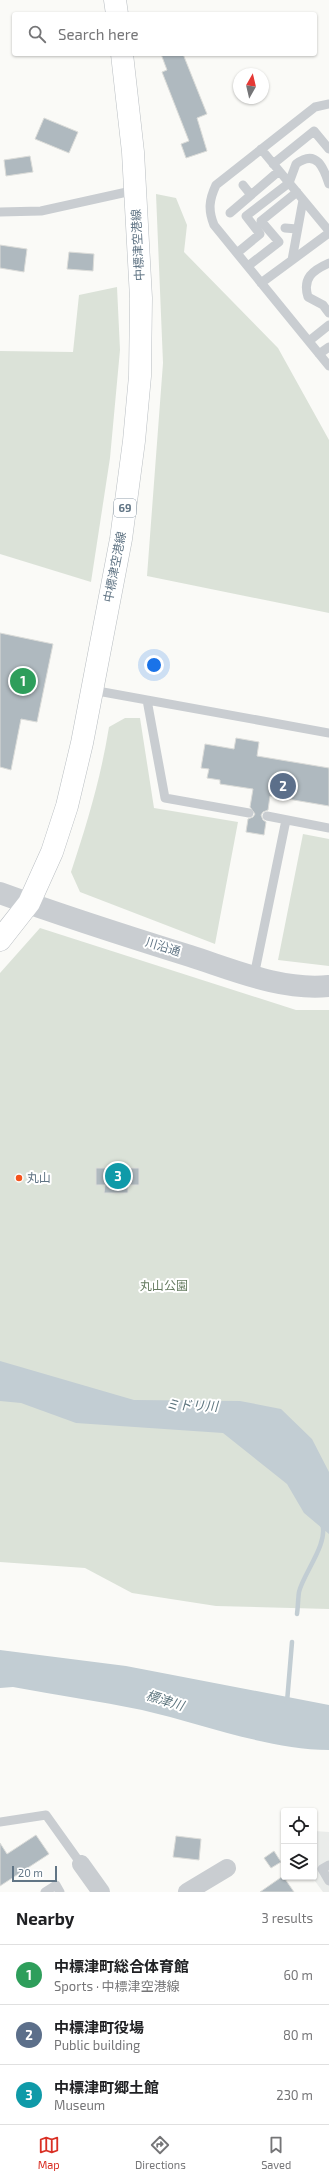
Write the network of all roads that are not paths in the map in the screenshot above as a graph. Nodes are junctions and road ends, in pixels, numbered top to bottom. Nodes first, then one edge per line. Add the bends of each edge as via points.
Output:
1 (116, 0) edge
2 (117, 12) edge
3 (122, 56) edge
4 (329, 104) edge
5 (261, 149) junction
6 (329, 149) edge
7 (276, 167) junction
8 (289, 183) junction
9 (329, 184) edge
10 (243, 185) dead end
11 (136, 190) junction
12 (251, 195) junction
13 (300, 196) junction
14 (0, 212) edge
15 (230, 213) dead end
16 (285, 228) dead end
17 (297, 229) junction
18 (329, 232) edge
19 (237, 253) junction
20 (292, 260) junction
21 (329, 263) edge
22 (248, 266) junction
23 (261, 283) junction
24 (329, 313) edge
25 (329, 325) edge
26 (309, 341) junction
27 (329, 347) edge
28 (319, 354) junction
29 (329, 366) edge
30 (92, 690) junction
31 (147, 700) junction
32 (329, 733) edge
33 (249, 813) dead end
34 (267, 816) dead end
35 (286, 820) junction
36 (329, 828) edge
37 (0, 893) edge
38 (29, 904) junction
39 (0, 940) edge
40 (254, 976) junction
41 (329, 986) edge
42 (0, 1822) edge
43 (81, 1864) joint
44 (329, 1865) edge
45 (227, 1868) dead end
46 (329, 1881) edge
47 (45, 1892) edge
48 (60, 1892) edge
49 (101, 1892) edge
50 (187, 1892) edge

1 - 2 main road
3 - 11 main road, 中標津空港線 / 69
4 - 5 lane via 315,107
5 - 7 lane
5 - 19 lane via 216,185 209,203 214,225
6 - 7 lane via 314,131
7 - 8 lane
7 - 12 lane
8 - 9 lane via 296,164 310,160 323,165
8 - 13 lane
8 - 19 lane via 246,216 260,234
10 - 12 lane
11 - 14 lane via 42,211
11 - 30 main road, 中標津空港線 / 69 via 141,298 140,376 121,539
12 - 15 lane
13 - 17 lane
13 - 18 lane
13 - 22 lane via 262,221 279,242
16 - 17 lane
17 - 20 lane
18 - 20 lane
19 - 22 lane
20 - 23 lane
21 - 24 lane via 309,275 306,291 308,297 323,305
22 - 23 lane
23 - 26 lane
25 - 26 lane
26 - 28 lane
27 - 28 lane
28 - 29 lane
30 - 31 lane
30 - 38 main road, 中標津空港線 / 69 via 67,806 52,852
31 - 32 lane
31 - 33 lane via 165,798
34 - 35 lane
35 - 36 lane
35 - 40 lane
37 - 38 street, 川沿通
38 - 39 main road, 中標津空港線 / 69
38 - 40 street, 川沿通
40 - 41 street, 川沿通 via 290,985
42 - 43 lane via 46,1815
43 - 49 street
44 - 46 lane via 322,1869
45 - 50 street
47 - 48 lane via 56,1885

